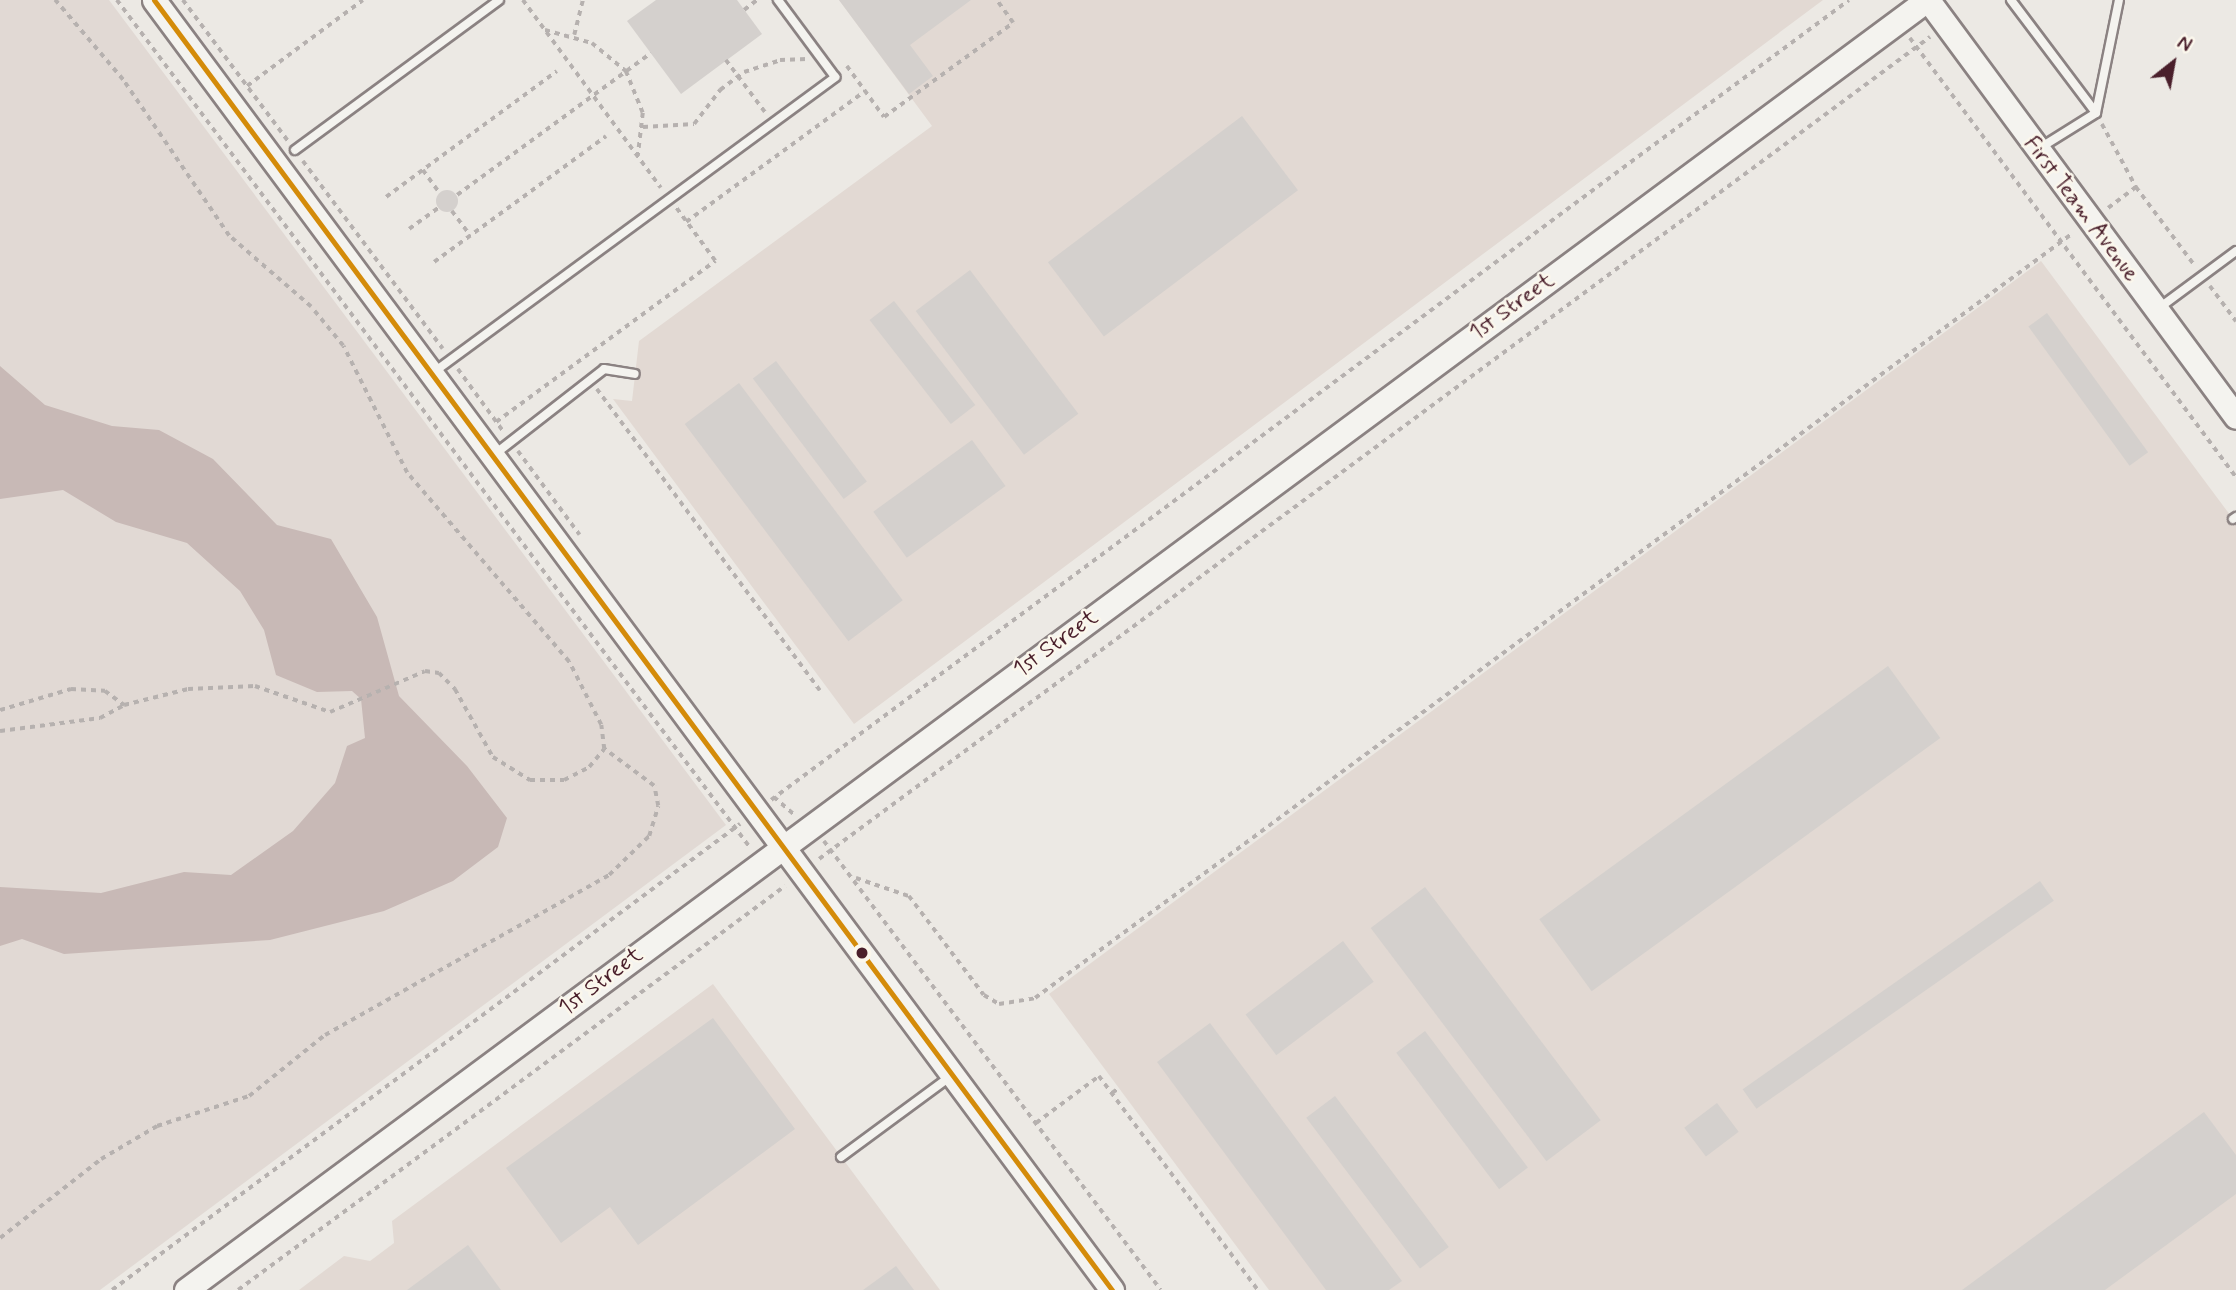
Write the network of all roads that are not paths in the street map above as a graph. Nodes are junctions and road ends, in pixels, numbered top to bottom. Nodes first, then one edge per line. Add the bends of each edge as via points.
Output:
1 (154, 0) edge
2 (499, 0) edge
3 (778, 0) edge
4 (1927, 0) edge
5 (2011, 0) edge
6 (2119, 0) edge
7 (2096, 114) junction
8 (2037, 149) junction
9 (295, 150) road end
10 (2236, 251) edge
11 (2157, 310) junction
12 (431, 374) junction
13 (635, 374) dead end
14 (2236, 416) edge
15 (492, 456) junction
16 (783, 846) junction
17 (952, 1075) junction
18 (841, 1157) dead end
19 (186, 1290) edge
20 (1112, 1290) edge

1 - 12 main road
2 - 9 lane
3 - 12 lane via 835,77
4 - 8 main road, First Team Avenue
4 - 16 main road, 1st Street
5 - 7 lane
6 - 7 lane
7 - 8 lane
8 - 11 main road, First Team Avenue
10 - 11 lane
11 - 14 main road, First Team Avenue
12 - 15 main road
13 - 15 lane via 604,369
15 - 16 main road via 765,804
16 - 17 main road
16 - 19 main road, 1st Street
17 - 18 lane
17 - 20 main road

